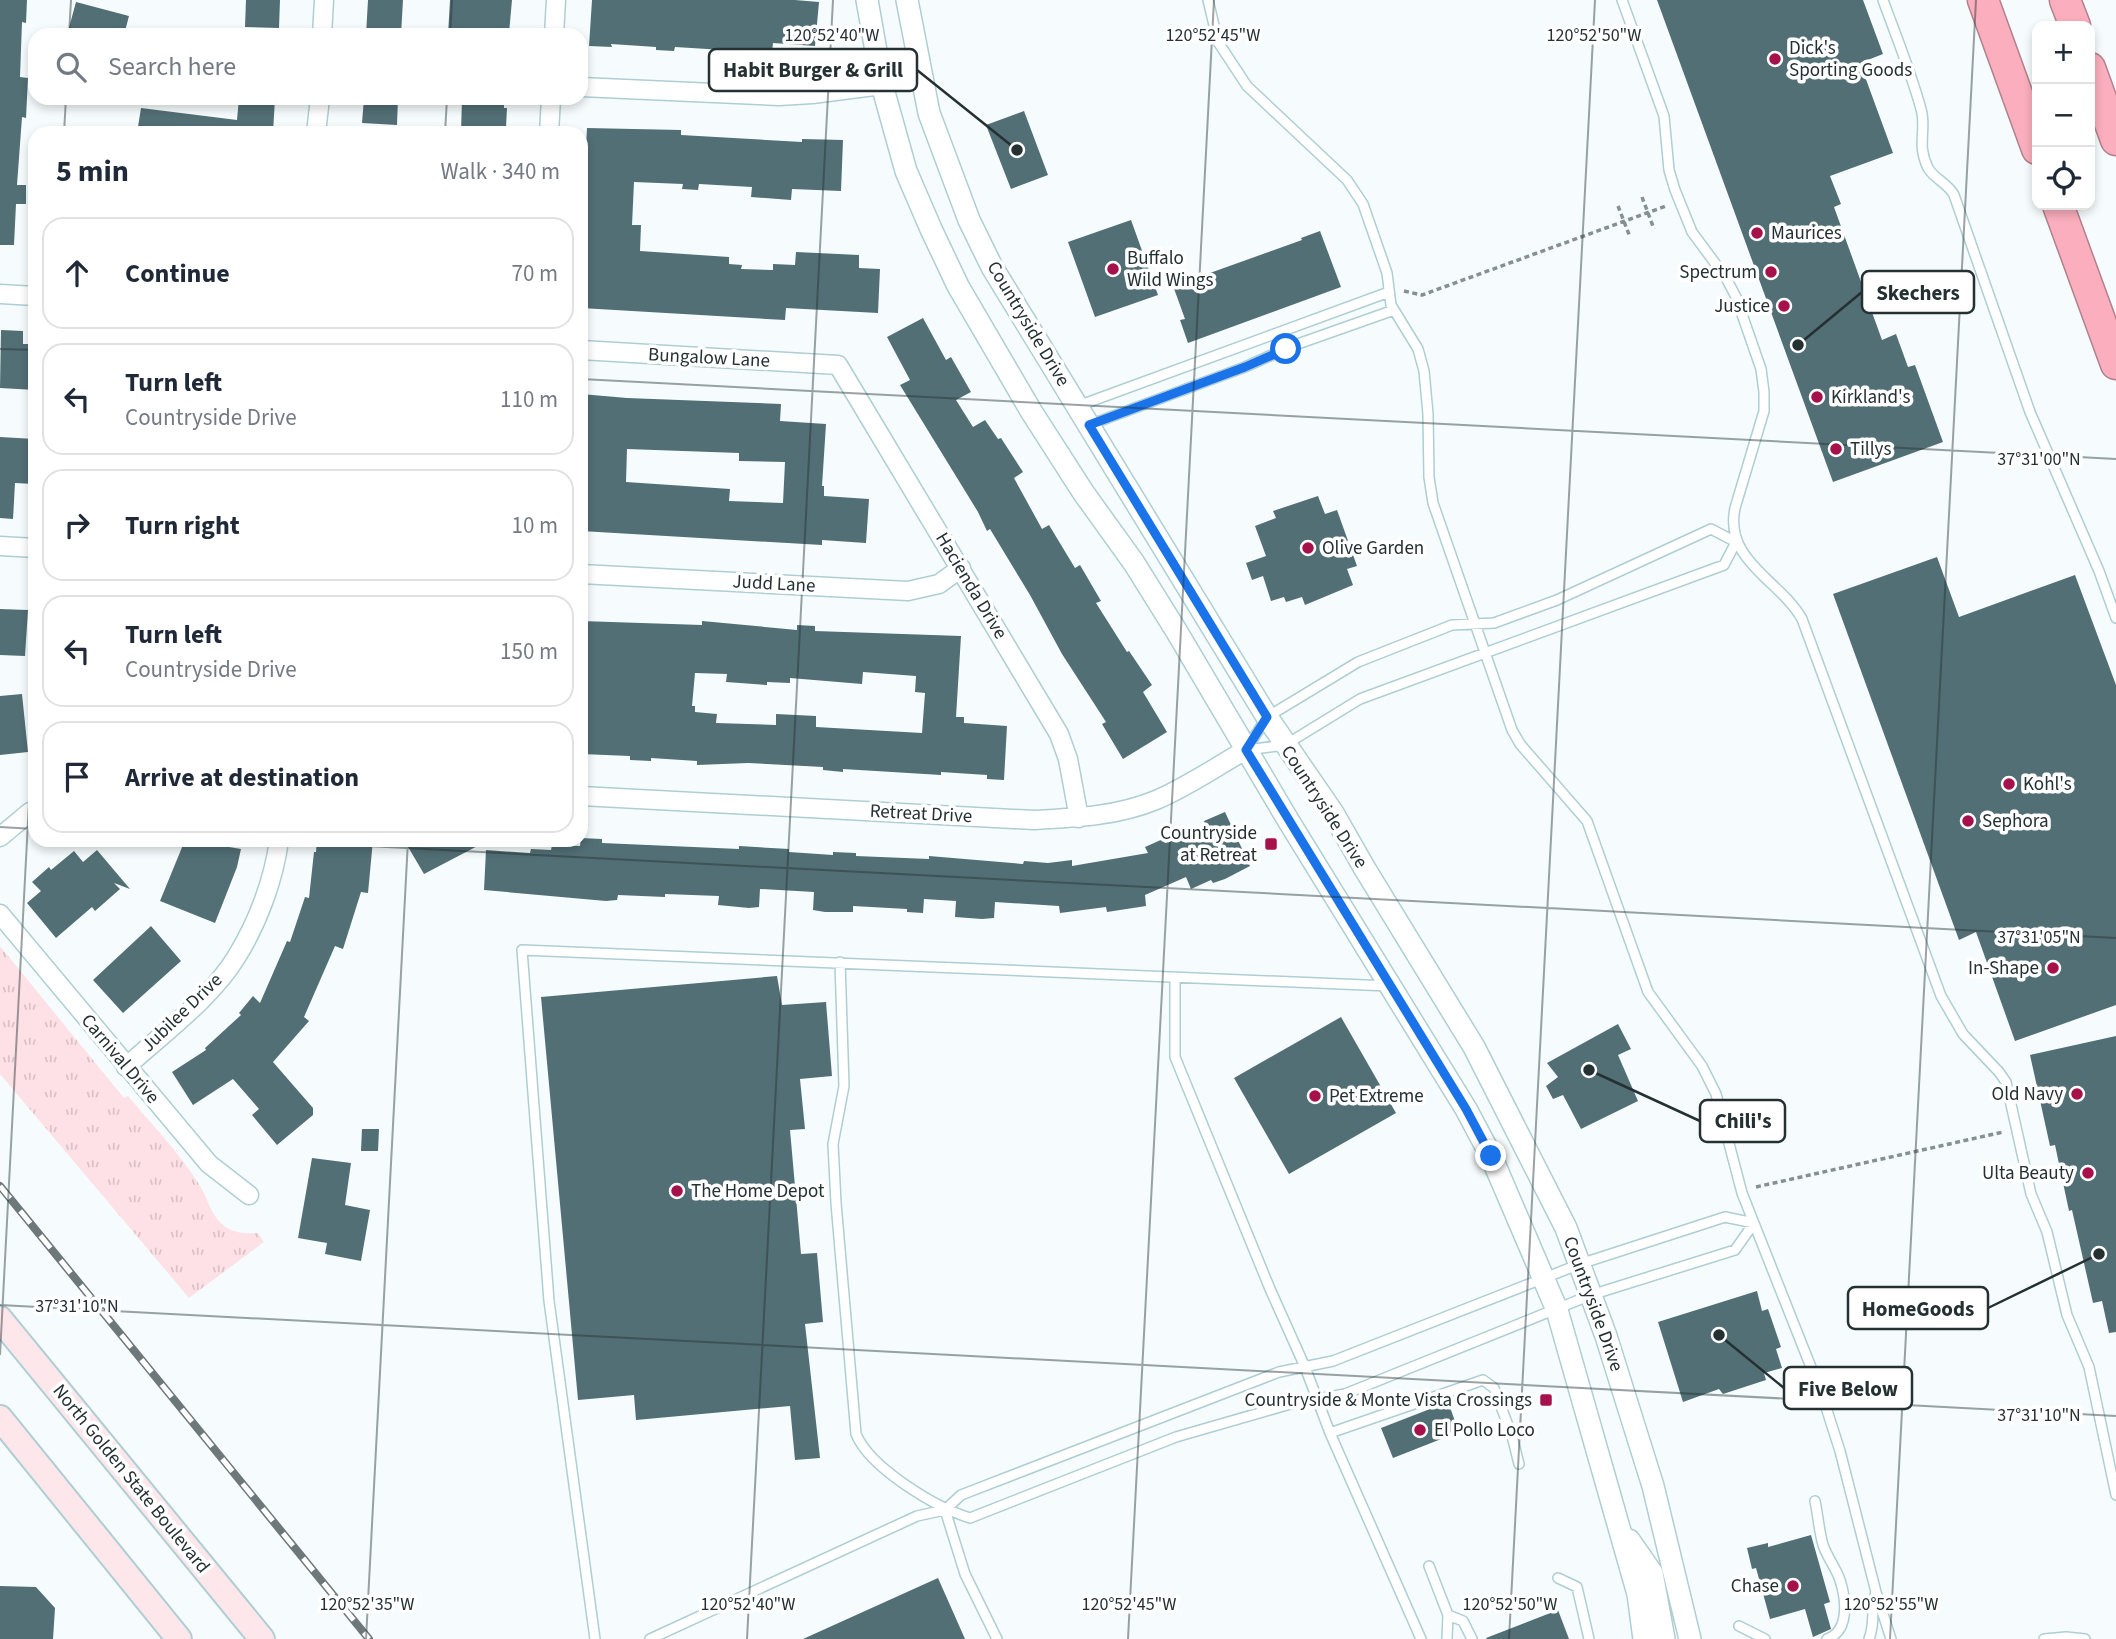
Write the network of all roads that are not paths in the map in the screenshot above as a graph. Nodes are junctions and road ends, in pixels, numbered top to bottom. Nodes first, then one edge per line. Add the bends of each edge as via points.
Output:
1 (324, 0) edge
2 (556, 0) edge
3 (867, 0) edge
4 (907, 0) edge
5 (1208, 0) edge
6 (1622, 0) edge
7 (1883, 0) edge
8 (1983, 0) edge
9 (2065, 0) edge
10 (2073, 21) edge
11 (322, 28) edge
12 (554, 28) edge
13 (2095, 82) edge
14 (882, 85) junction
15 (588, 87) edge
16 (319, 105) edge
17 (551, 105) edge
18 (317, 126) edge
19 (549, 126) edge
20 (2116, 140) edge
21 (2036, 147) edge
22 (2060, 210) edge
23 (1389, 292) junction
24 (0, 294) edge
25 (28, 296) edge
26 (1394, 310) junction
27 (588, 350) edge
28 (838, 365) joint
29 (2116, 365) edge
30 (1077, 406) junction
31 (1089, 425) junction
32 (1736, 541) junction
33 (0, 546) edge
34 (28, 548) edge
35 (961, 568) junction
36 (588, 574) edge
37 (2116, 618) edge
38 (1474, 624) junction
39 (1484, 653) junction
40 (1267, 717) junction
41 (1285, 745) junction
42 (1246, 750) junction
43 (588, 796) edge
44 (28, 814) edge
45 (1079, 818) junction
46 (0, 837) edge
47 (278, 847) edge
48 (0, 914) edge
49 (840, 962) junction
50 (1175, 978) junction
51 (1390, 986) junction
52 (126, 1067) junction
53 (249, 1195) dead end
54 (1754, 1223) junction
55 (1580, 1264) junction
56 (1544, 1279) junction
57 (1591, 1295) junction
58 (1557, 1310) junction
59 (0, 1320) edge
60 (1305, 1367) junction
61 (1317, 1400) junction
62 (0, 1418) edge
63 (1330, 1433) junction
64 (1519, 1464) dead end
65 (2116, 1495) edge
66 (1815, 1501) dead end
67 (945, 1510) junction
68 (1620, 1527) junction
69 (1429, 1566) dead end
70 (1558, 1578) dead end
71 (1876, 1592) junction
72 (1448, 1615) junction
73 (1739, 1626) dead end
74 (179, 1639) edge
75 (261, 1639) edge
76 (595, 1639) edge
77 (650, 1639) edge
78 (997, 1639) edge
79 (1421, 1639) edge
80 (1447, 1639) edge
81 (1472, 1639) edge
82 (1589, 1639) edge
83 (1644, 1639) edge
84 (1664, 1639) edge
85 (1690, 1639) edge
86 (1765, 1639) edge
87 (1827, 1639) edge
88 (1869, 1639) edge
89 (1891, 1639) edge
90 (2045, 1639) edge
91 (2085, 1639) edge

1 - 11 street
2 - 12 street
3 - 14 street, Countryside Drive
4 - 30 street, Countryside Drive via 929,113 969,220 1010,298
5 - 23 lane via 1219,42 1247,86 1347,180 1359,197 1387,273
6 - 32 lane via 1664,116 1672,184 1692,232 1736,297 1760,369 1763,411 1735,508
7 - 37 lane via 1921,108 1920,142 1927,166 1954,195 2030,412
8 - 21 highway
9 - 10 highway
13 - 20 highway
14 - 15 street via 779,96
14 - 42 street, Countryside Drive via 906,171 958,286 1031,411 1134,563
16 - 18 street
17 - 19 street
22 - 29 highway
23 - 26 lane
23 - 30 lane
24 - 25 street
26 - 31 lane
26 - 38 lane via 1423,364 1431,495
27 - 28 street, Bungalow Lane
28 - 35 street, Hacienda Drive
30 - 31 street, Countryside Drive
31 - 40 street, Countryside Drive
32 - 38 lane via 1711,529 1557,600 1494,623
32 - 39 lane via 1724,565
32 - 65 lane via 1747,560 1786,596 1802,619 1941,996 1963,1034 2006,1082 2031,1194 2047,1232 2067,1315 2089,1367
33 - 34 street
35 - 36 street, Judd Lane via 939,584 908,592
35 - 45 street, Hacienda Drive via 1059,734
38 - 39 lane
38 - 40 lane via 1452,625 1358,662
39 - 41 lane via 1360,699
39 - 54 lane via 1517,739 1587,821 1648,992 1714,1088 1741,1193
40 - 41 street, Countryside Drive
40 - 42 lane
41 - 42 lane
41 - 55 street, Countryside Drive via 1333,813 1474,1047
42 - 45 street, Retreat Drive via 1157,800
42 - 51 street, Countryside Drive
43 - 45 street, Retreat Drive via 1034,820
44 - 46 street
47 - 52 street, Jubilee Drive via 261,907 237,957 209,991
48 - 52 street, Carnival Drive
49 - 50 lane
49 - 67 lane via 844,1086 833,1144 856,1434 883,1468
49 - 76 lane via 522,950 549,1301
50 - 51 lane
50 - 60 lane via 1175,1058
51 - 56 street, Countryside Drive via 1491,1156
52 - 53 street, Carnival Drive via 209,1164
54 - 55 lane via 1725,1217
54 - 57 lane via 1735,1250
54 - 71 lane via 1825,1407
55 - 56 lane
55 - 57 street, Countryside Drive
56 - 58 street, Countryside Drive
56 - 60 lane via 1333,1361
57 - 58 lane
57 - 85 street, Countryside Drive via 1653,1486
58 - 61 lane via 1345,1394
58 - 68 street, Countryside Drive
59 - 75 main road, North Golden State Boulevard
60 - 61 lane
60 - 67 lane via 1279,1372 961,1495
61 - 63 lane
61 - 67 lane via 1175,1437 970,1518
62 - 74 main road
63 - 64 lane via 1483,1380 1494,1388
63 - 79 lane
66 - 87 lane via 1824,1547 1840,1579 1844,1600 1844,1623
67 - 77 lane via 917,1516
67 - 78 lane via 965,1574
68 - 83 street, Countryside Drive via 1639,1594
68 - 84 street via 1652,1573
69 - 72 lane
70 - 82 lane via 1577,1587
71 - 88 lane
71 - 89 lane
72 - 80 lane
72 - 81 lane via 1463,1621
73 - 86 lane
90 - 91 lane

